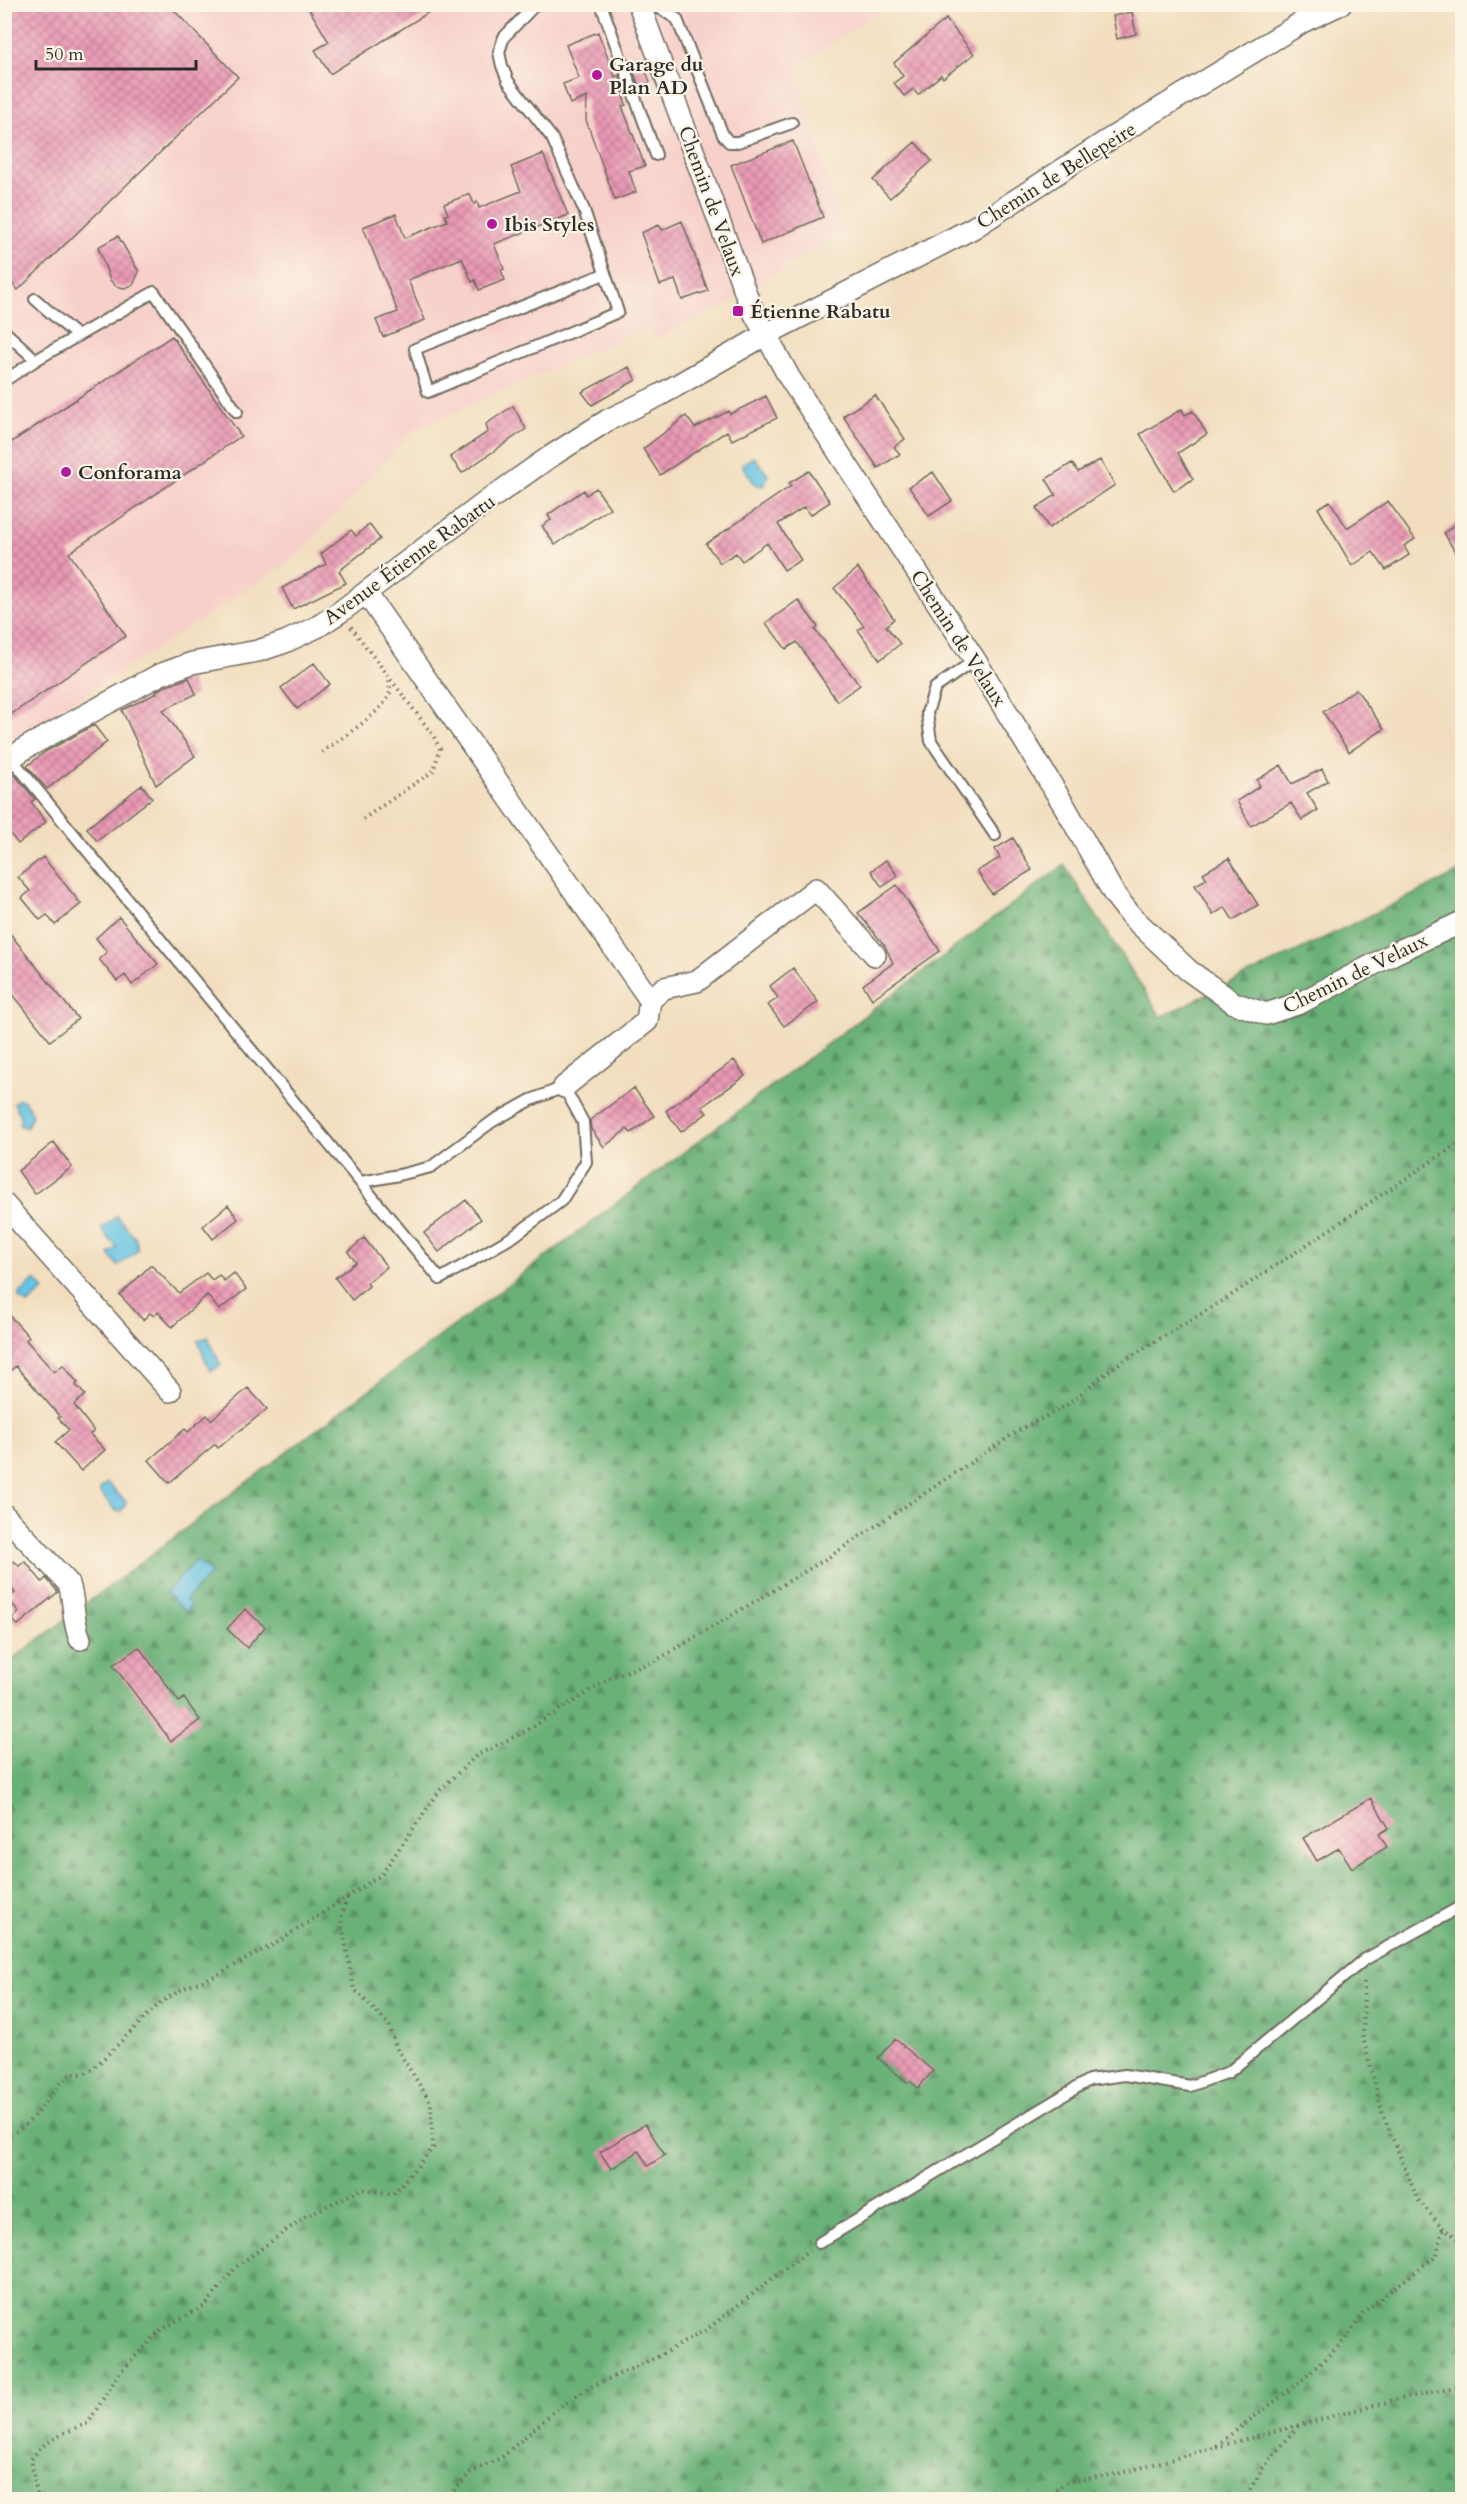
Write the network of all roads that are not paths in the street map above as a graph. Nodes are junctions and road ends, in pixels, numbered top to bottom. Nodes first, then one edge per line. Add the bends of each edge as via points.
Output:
1 (536, 4) edge
2 (601, 4) edge
3 (639, 4) edge
4 (653, 4) edge
5 (1341, 4) edge
6 (792, 123) dead end
7 (656, 155) dead end
8 (604, 274) junction
9 (35, 299) dead end
10 (4, 331) edge
11 (765, 335) junction
12 (76, 336) junction
13 (36, 360) junction
14 (4, 381) edge
15 (237, 412) dead end
16 (366, 593) junction
17 (975, 660) junction
18 (8, 761) edge
19 (995, 835) dead end
20 (1462, 922) edge
21 (875, 955) dead end
22 (650, 1000) junction
23 (564, 1087) junction
24 (361, 1182) junction
25 (4, 1204) edge
26 (170, 1391) dead end
27 (4, 1515) edge
28 (80, 1639) dead end
29 (1462, 1906) edge
30 (819, 2243) road end

1 - 8 lane via 504,37 499,52 502,66 508,81 552,138 584,210
2 - 7 lane
3 - 11 street, Chemin de Velaux via 750,305
4 - 6 lane via 677,19 729,142
5 - 11 street, Chemin de Bellepeire via 1304,21 1113,137 974,228
8 - 8 lane via 415,349 428,392 618,312
9 - 12 lane
10 - 13 lane
11 - 16 street, Avenue Étienne Rabattu via 579,438 490,499
11 - 17 street, Chemin de Velaux
12 - 13 lane
12 - 15 lane via 154,292
13 - 14 lane
16 - 18 street, Avenue Étienne Rabattu via 317,627 285,642 192,663 159,675 47,735
16 - 22 street
17 - 19 lane via 935,687 927,713 930,741
17 - 20 street, Chemin de Velaux via 1114,894 1132,917 1188,970 1233,1003 1266,1014 1286,1009
18 - 24 lane
21 - 22 street via 816,889 697,981 664,988
22 - 23 street via 647,1021
23 - 24 lane via 493,1121 431,1167
23 - 24 lane via 584,1122 586,1162 561,1201 514,1236 440,1279
25 - 26 street
27 - 28 street via 69,1584
29 - 30 lane via 1364,1960 1229,2072 1190,2086 1125,2075 1089,2080

